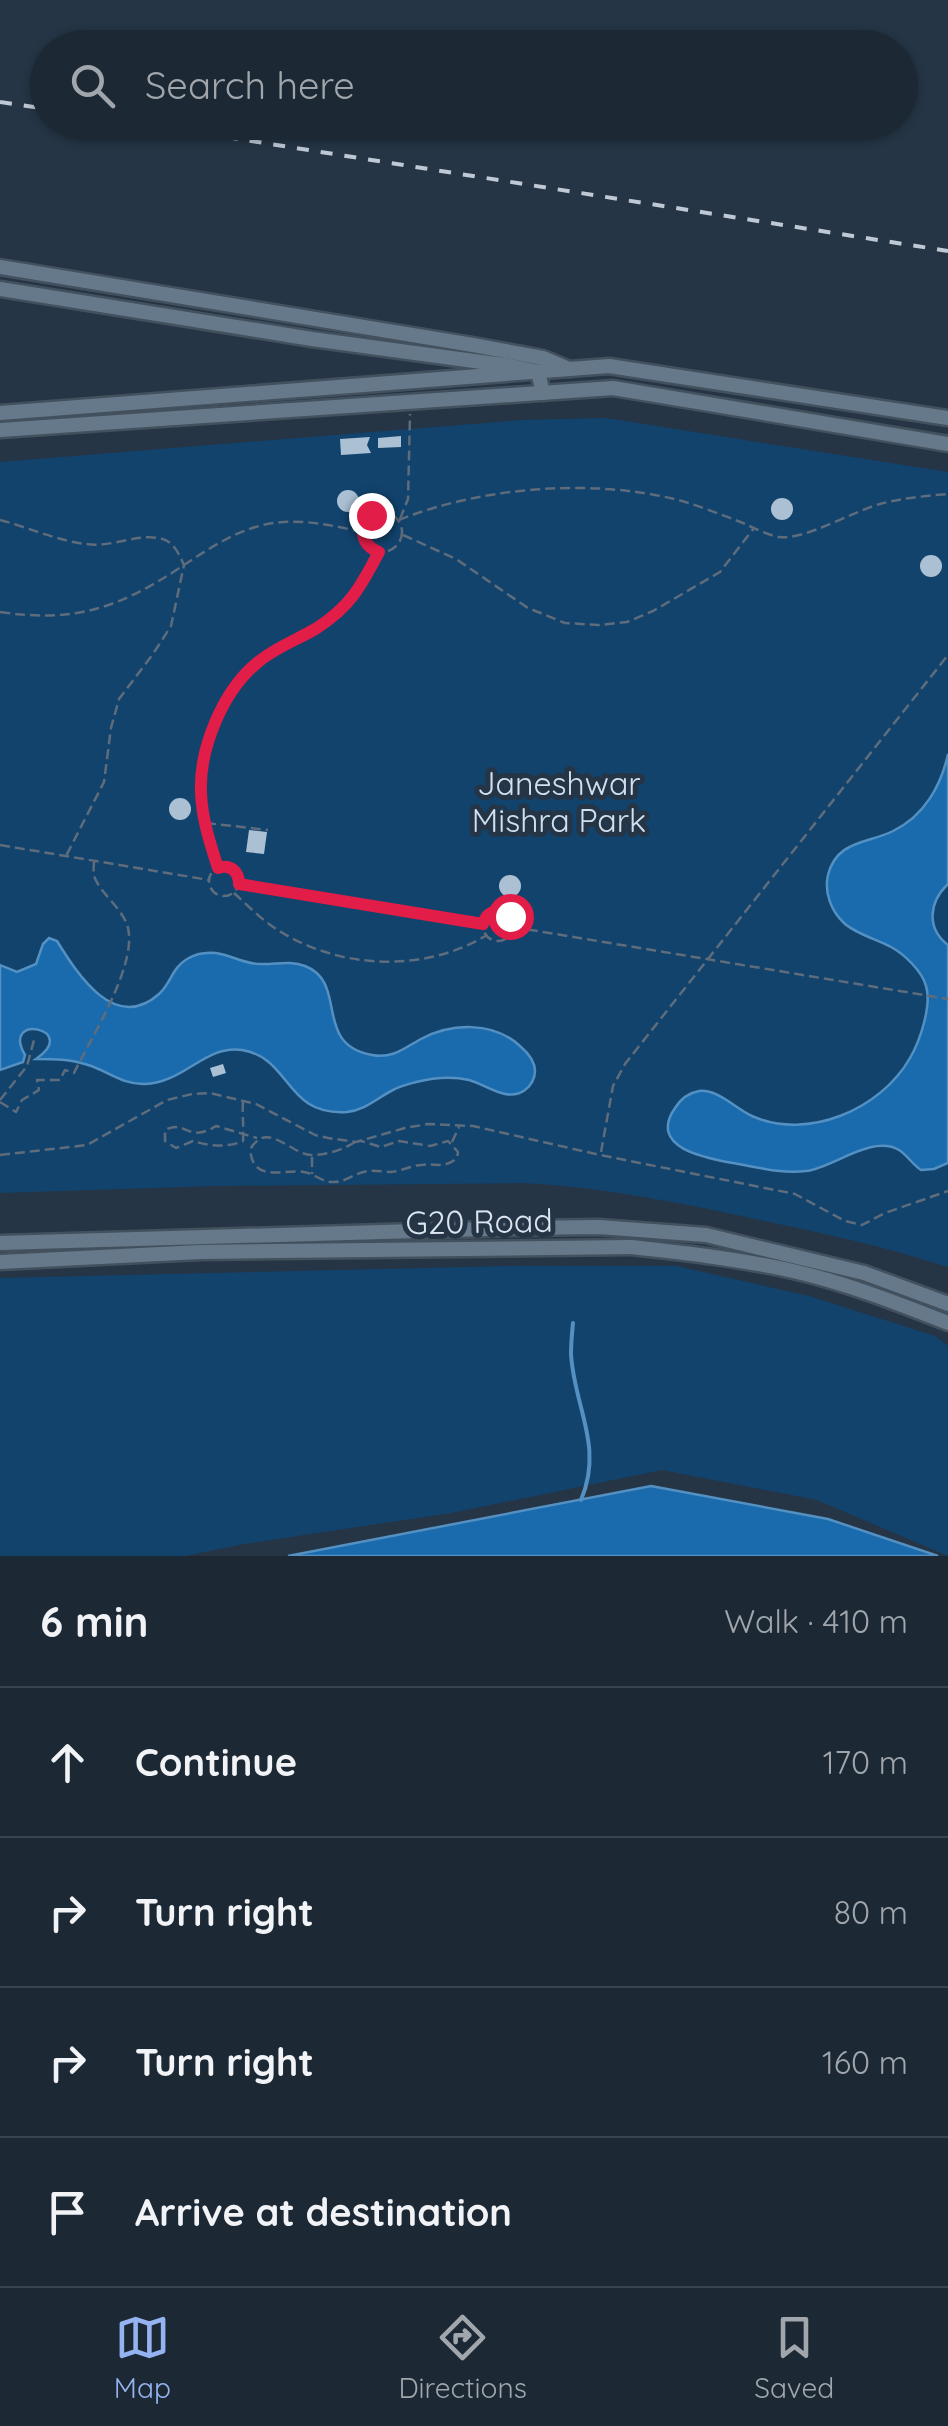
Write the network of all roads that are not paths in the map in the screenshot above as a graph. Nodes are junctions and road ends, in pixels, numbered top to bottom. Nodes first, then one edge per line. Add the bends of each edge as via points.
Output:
1 (0, 267) edge
2 (0, 289) edge
3 (570, 369) junction
4 (538, 372) junction
5 (576, 391) junction
6 (543, 393) junction
7 (0, 413) edge
8 (948, 418) edge
9 (0, 430) edge
10 (948, 444) edge
11 (599, 1227) junction
12 (0, 1243) edge
13 (595, 1247) junction
14 (0, 1262) edge
15 (948, 1304) edge
16 (948, 1323) edge

1 - 3 street via 473,345
2 - 4 street
3 - 4 street
3 - 5 street
3 - 8 street via 609,366
4 - 6 street
4 - 7 street
5 - 6 street
5 - 10 street via 614,388
6 - 9 street
11 - 12 street, G20 Road
11 - 13 street
11 - 15 street, G20 Road via 706,1235 864,1273
13 - 14 street, G20 Road
13 - 16 street, G20 Road via 631,1246 792,1270

